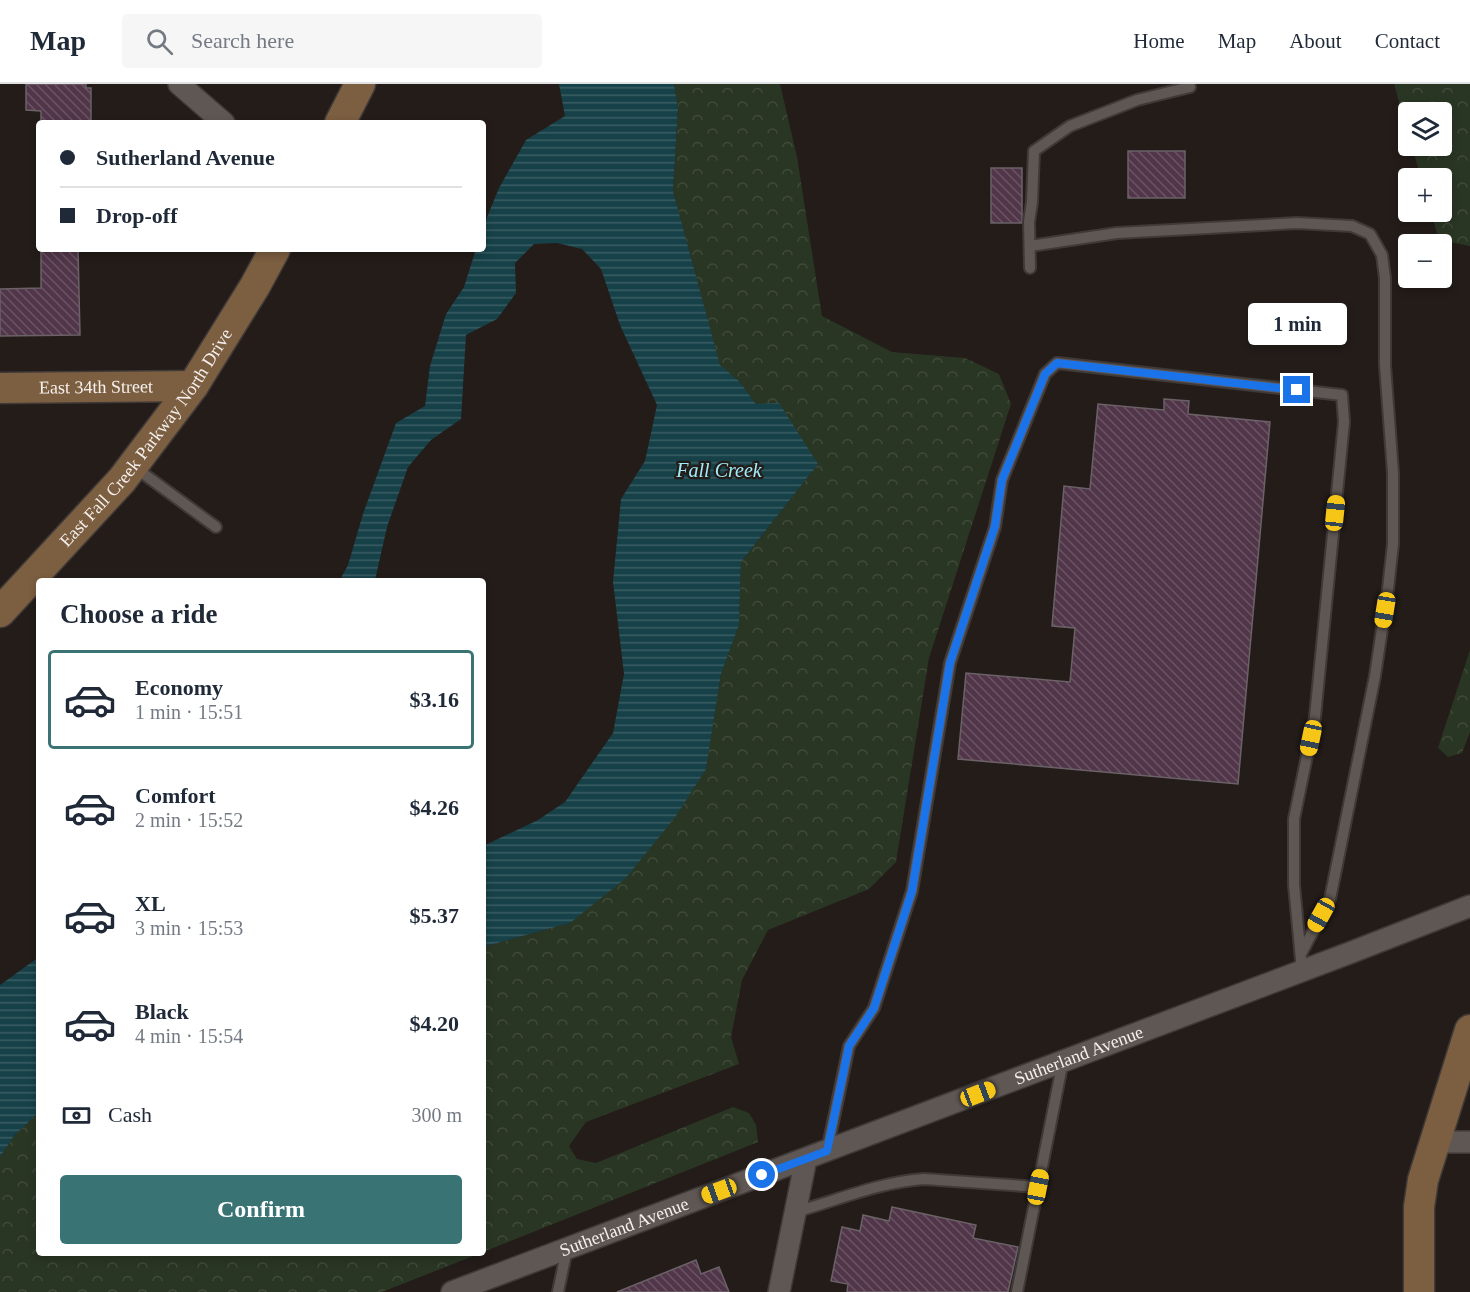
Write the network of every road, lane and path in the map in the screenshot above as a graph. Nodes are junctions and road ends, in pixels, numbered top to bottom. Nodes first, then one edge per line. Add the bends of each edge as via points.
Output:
1 (178, 84) edge
2 (360, 84) edge
3 (1190, 87) dead end
4 (220, 120) edge
5 (342, 120) edge
6 (1030, 246) junction
7 (273, 252) edge
8 (1030, 268) dead end
9 (193, 386) junction
10 (0, 388) edge
11 (133, 466) junction
12 (216, 526) dead end
13 (0, 612) edge
14 (1470, 906) edge
15 (1301, 962) junction
16 (1470, 1030) edge
17 (1064, 1061) junction
18 (1434, 1142) junction
19 (1470, 1142) edge
20 (827, 1151) junction
21 (806, 1159) junction
22 (1038, 1187) junction
23 (795, 1212) junction
24 (567, 1248) junction
25 (452, 1292) edge
26 (558, 1292) edge
27 (779, 1292) edge
28 (1017, 1292) edge
29 (1419, 1292) edge

1 - 4 street
2 - 5 main road
3 - 6 lane via 1137,100 1070,126 1034,152
6 - 8 lane
6 - 15 lane via 1117,232 1297,223 1352,226 1370,234 1382,255 1393,473 1393,544 1388,589 1375,676 1330,900
7 - 9 main road, East Fall Creek Parkway North Drive
9 - 10 main road, East 34th Street
9 - 11 main road, East Fall Creek Parkway North Drive
11 - 12 lane
11 - 13 main road, East Fall Creek Parkway North Drive
14 - 15 street, Sutherland Avenue
15 - 17 street, Sutherland Avenue
15 - 20 lane via 1294,885 1294,819 1315,717 1344,422 1342,395 1057,363 1045,374 1002,480 995,526 950,663 912,891 874,1008 849,1046
16 - 18 main road
17 - 20 street, Sutherland Avenue
17 - 22 lane
18 - 19 street
18 - 29 main road via 1419,1207
20 - 21 street, Sutherland Avenue
21 - 23 street
21 - 24 street, Sutherland Avenue
22 - 23 lane via 908,1180
22 - 28 lane
23 - 27 street
24 - 25 street, Sutherland Avenue
24 - 26 lane

